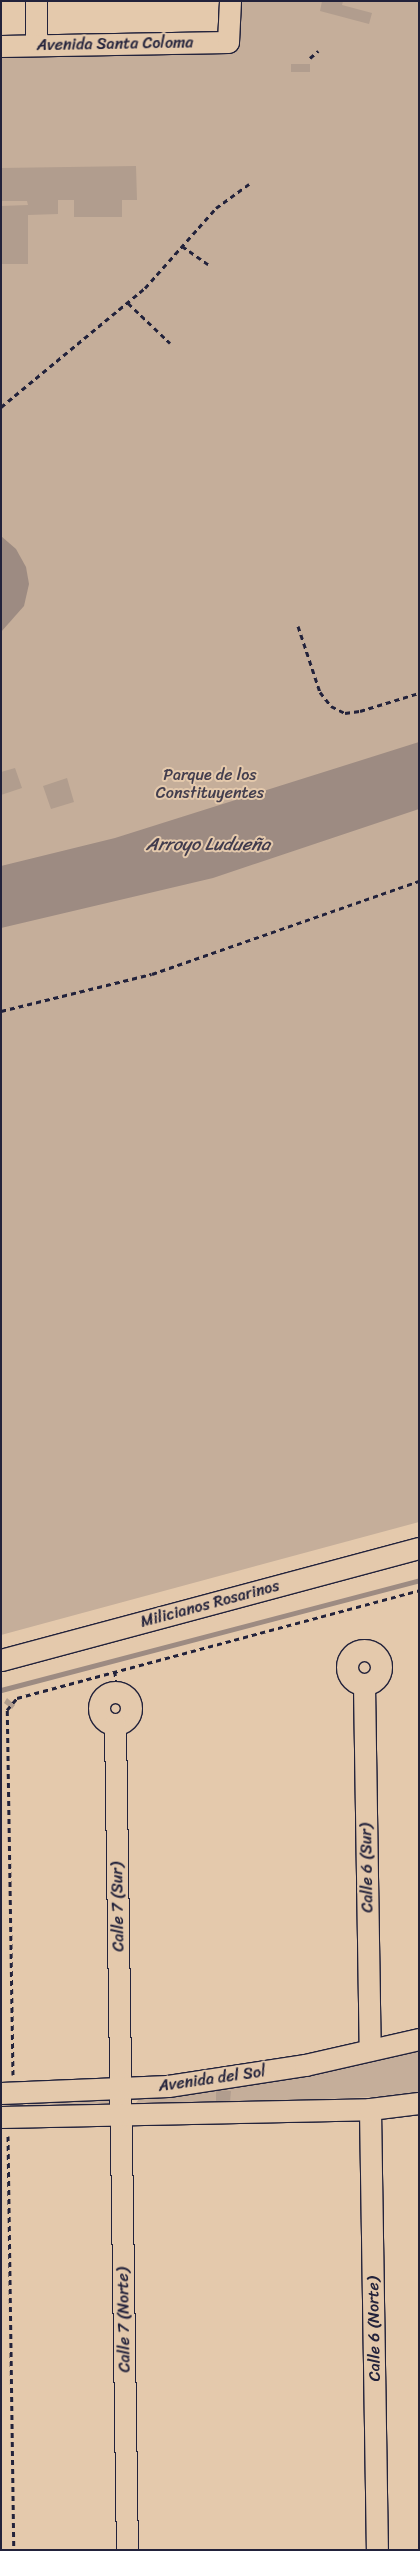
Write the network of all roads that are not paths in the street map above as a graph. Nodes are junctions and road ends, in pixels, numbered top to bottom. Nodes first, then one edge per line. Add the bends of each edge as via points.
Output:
1 (36, 1) edge
2 (230, 1) edge
3 (36, 45) junction
4 (1, 46) edge
5 (419, 1548) edge
6 (1, 1660) edge
7 (115, 1681) dead end
8 (364, 1685) dead end
9 (419, 2039) edge
10 (370, 2050) junction
11 (120, 2090) junction
12 (1, 2093) edge
13 (419, 2103) edge
14 (370, 2109) junction
15 (121, 2115) junction
16 (6, 2124) edge
17 (127, 2550) edge
18 (377, 2550) edge

1 - 3 street
2 - 3 street, Avenida Santa Coloma via 228,42
3 - 4 street, Avenida Santa Coloma
5 - 6 street, Milicianos Rosarinos
7 - 11 street, Calle 7 (Sur) via 99,1708 103,1720 115,1725
8 - 10 street, Calle 6 (Sur)
9 - 10 street, Avenida del Sol
10 - 11 street, Avenida del Sol via 305,2065
11 - 12 street, Avenida del Sol
11 - 15 street, Calle 7 (Norte)
13 - 14 street, Avenida del Sol
14 - 15 street, Avenida del Sol
14 - 18 street, Calle 6 (Norte)
15 - 16 street, Avenida del Sol
15 - 17 street, Calle 7 (Norte)

